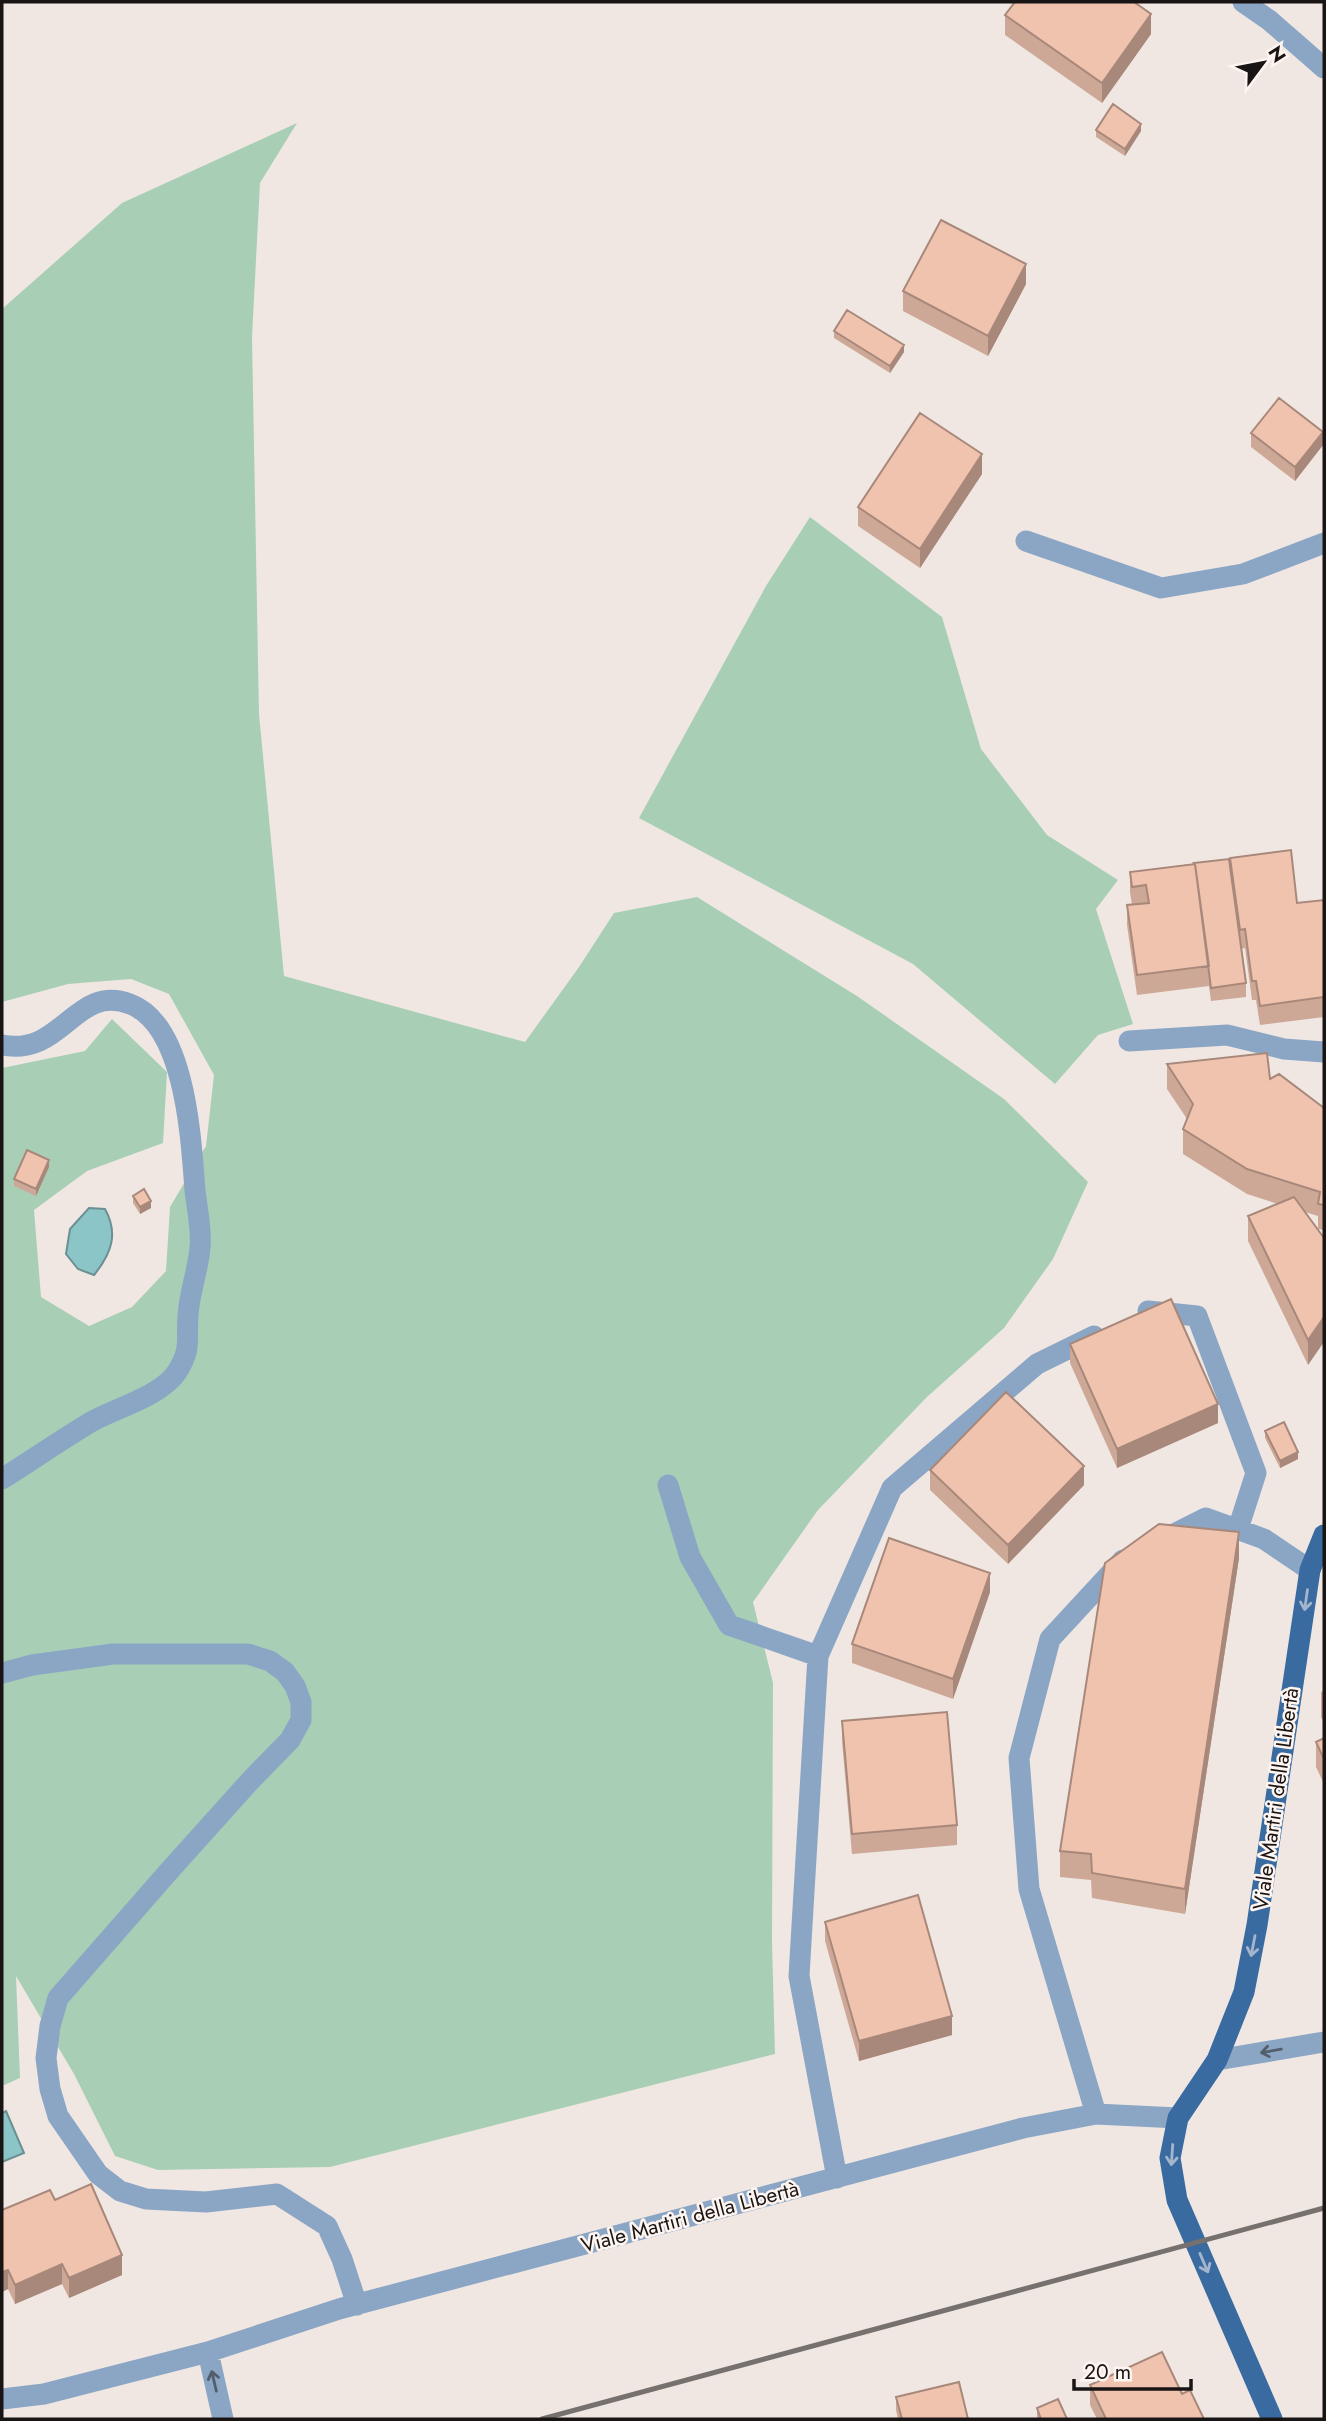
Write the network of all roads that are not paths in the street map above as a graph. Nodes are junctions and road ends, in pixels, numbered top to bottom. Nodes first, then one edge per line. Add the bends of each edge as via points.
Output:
1 (1243, 2) edge
2 (1324, 68) edge
3 (1026, 541) dead end
4 (1324, 543) edge
5 (1129, 1041) dead end
6 (2, 1045) edge
7 (1324, 1052) edge
8 (1133, 1317) edge
9 (1109, 1329) edge
10 (2, 1479) edge
11 (668, 1485) dead end
12 (1238, 1529) junction
13 (1324, 1535) edge
14 (1310, 1570) junction
15 (818, 1656) junction
16 (2, 1673) edge
17 (1324, 2042) edge
18 (1217, 2060) junction
19 (1096, 2114) junction
20 (1178, 2118) junction
21 (837, 2178) junction
22 (357, 2305) junction
23 (208, 2352) junction
24 (2, 2399) edge
25 (222, 2414) edge
26 (1272, 2419) edge

1 - 2 street
3 - 4 street via 1161,588 1243,574
5 - 7 street via 1227,1035 1284,1049
6 - 10 street via 26,1046 46,1040 92,1004 111,1000 146,1013 159,1027 182,1078 200,1247 188,1317 190,1337 175,1374 160,1388 92,1422
8 - 12 street via 1145,1311 1197,1316 1256,1473
9 - 15 street via 1037,1364 892,1488
11 - 15 street via 690,1557 729,1625
12 - 14 street via 1264,1539
12 - 19 street via 1206,1518 1118,1563 1050,1639 1019,1758 1029,1889
13 - 14 main road, Viale Martiri della Libertà
14 -> 18 main road, Viale Martiri della Libertà via 1257,1925 1244,1992
15 - 21 street via 799,1976
16 - 22 street via 113,1654 248,1654 270,1661 295,1686 301,1720 290,1740 58,1998 46,2058 58,2116 97,2174 120,2191 146,2199 206,2202 277,2193 327,2226
17 -> 18 street
18 - 20 main road, Viale Martiri della Libertà
19 - 20 street, Viale Martiri della Libertà
19 - 21 street, Viale Martiri della Libertà via 1023,2128
20 -> 26 main road, Viale Martiri della Libertà via 1170,2158 1177,2200
21 - 22 street, Viale Martiri della Libertà
22 - 23 street, Viale Martiri della Libertà
23 - 24 street, Viale Martiri della Libertà via 44,2395
25 -> 23 street

